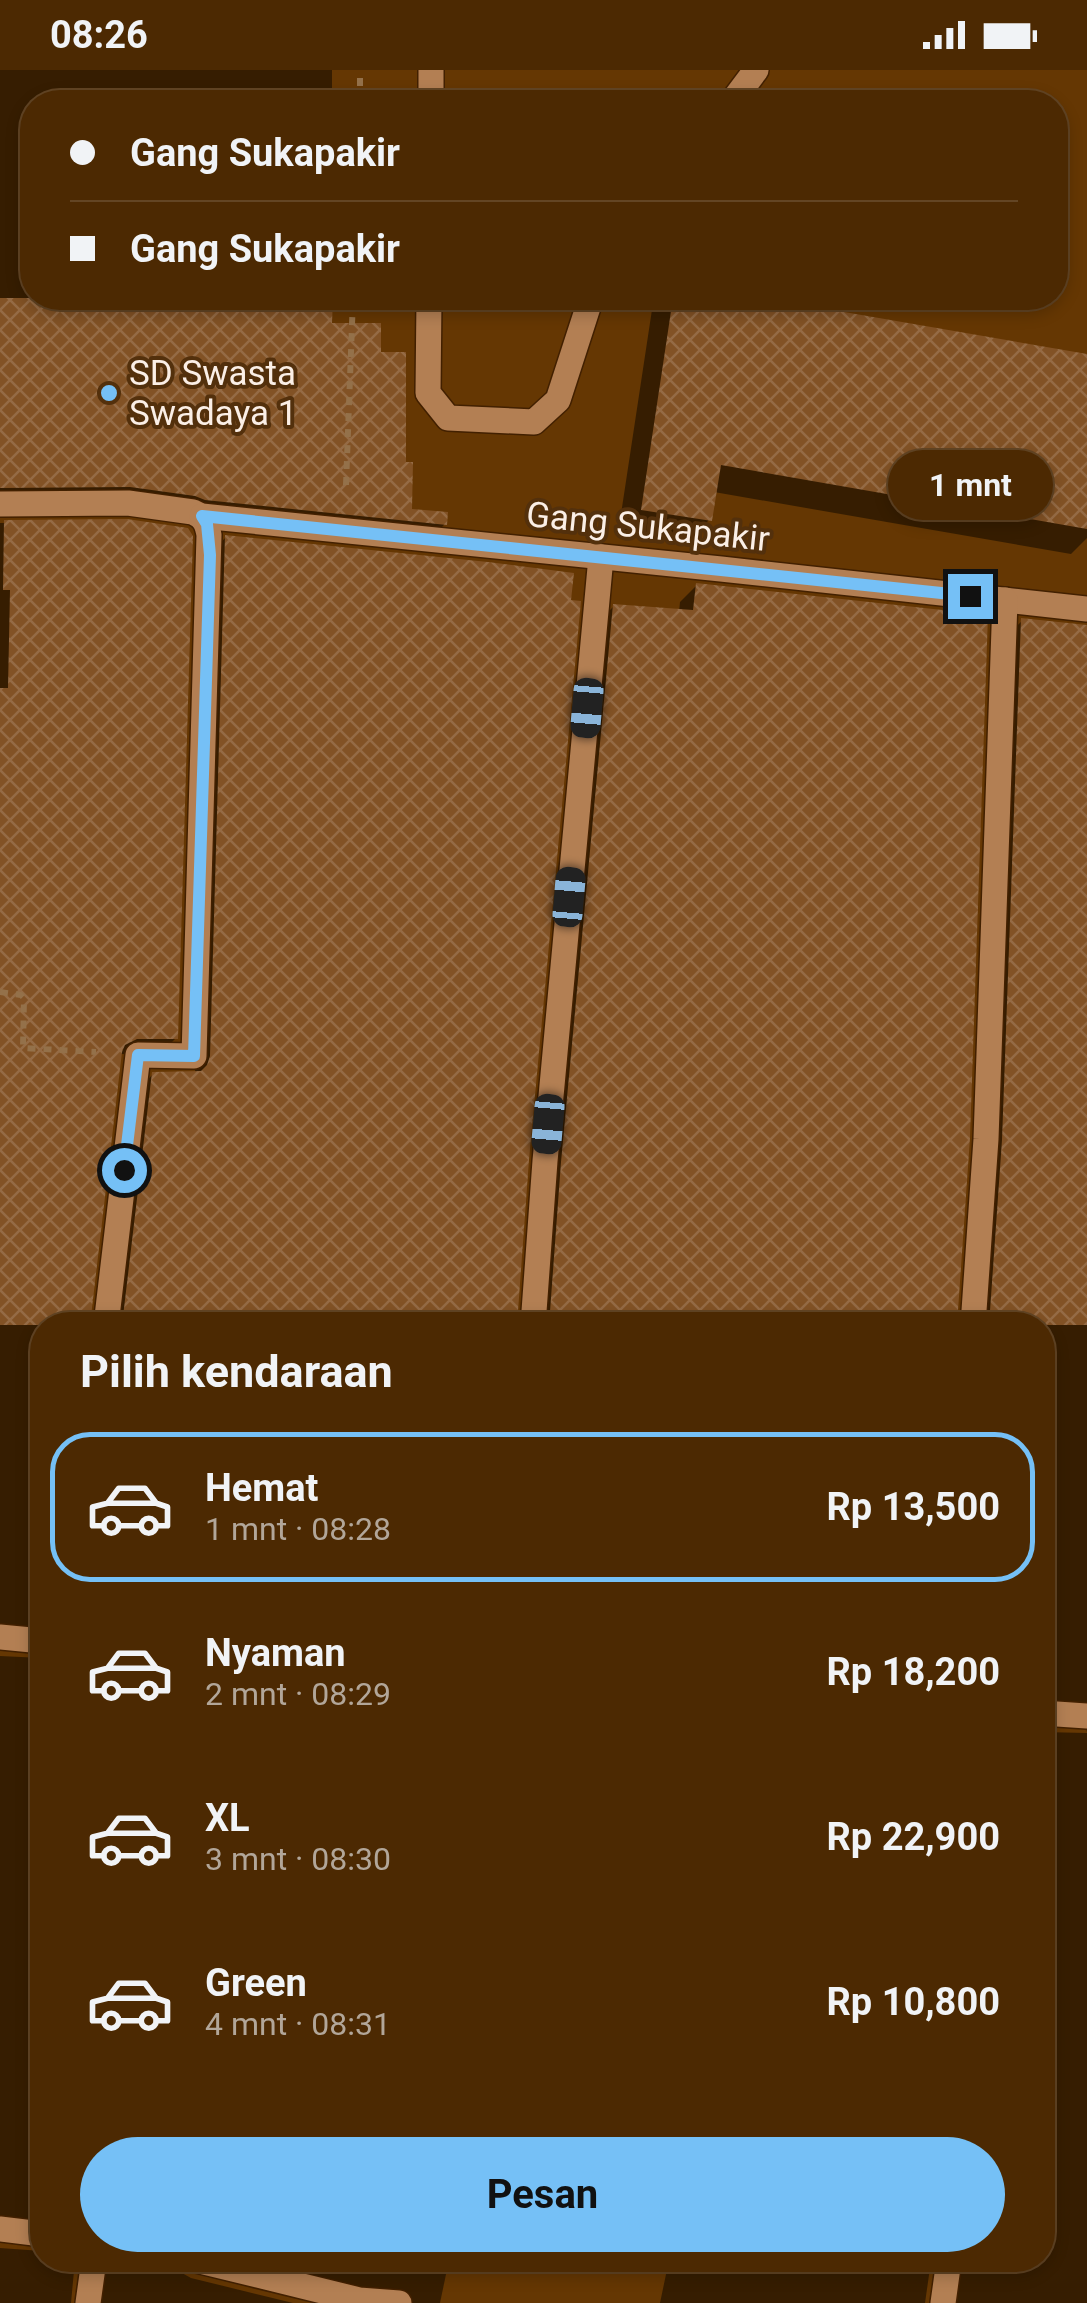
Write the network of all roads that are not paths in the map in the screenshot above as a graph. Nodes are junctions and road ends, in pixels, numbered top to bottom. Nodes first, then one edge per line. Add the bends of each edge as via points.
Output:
1 (429, 310) edge
2 (587, 310) edge
3 (0, 504) edge
4 (202, 516) junction
5 (601, 557) junction
6 (1006, 600) junction
7 (1087, 610) edge
8 (108, 1312) edge
9 (534, 1312) edge
10 (974, 1312) edge
11 (0, 1637) edge
12 (30, 1640) edge
13 (1055, 1714) edge
14 (1087, 1716) edge
15 (0, 2229) edge
16 (30, 2233) edge
17 (92, 2272) edge
18 (245, 2272) edge
19 (948, 2272) edge
20 (88, 2303) edge
21 (399, 2303) edge
22 (944, 2303) edge

1 - 2 street via 428,394 448,418 534,422 558,400
3 - 4 street, Gang Sukapakir via 128,503
4 - 5 street, Gang Sukapakir
4 - 8 street via 210,555 194,1056 138,1055
5 - 6 street, Gang Sukapakir
5 - 9 street
6 - 7 street, Gang Sukapakir
6 - 10 street
11 - 12 street
13 - 14 street
15 - 16 street
17 - 20 street
18 - 21 street
19 - 22 street

